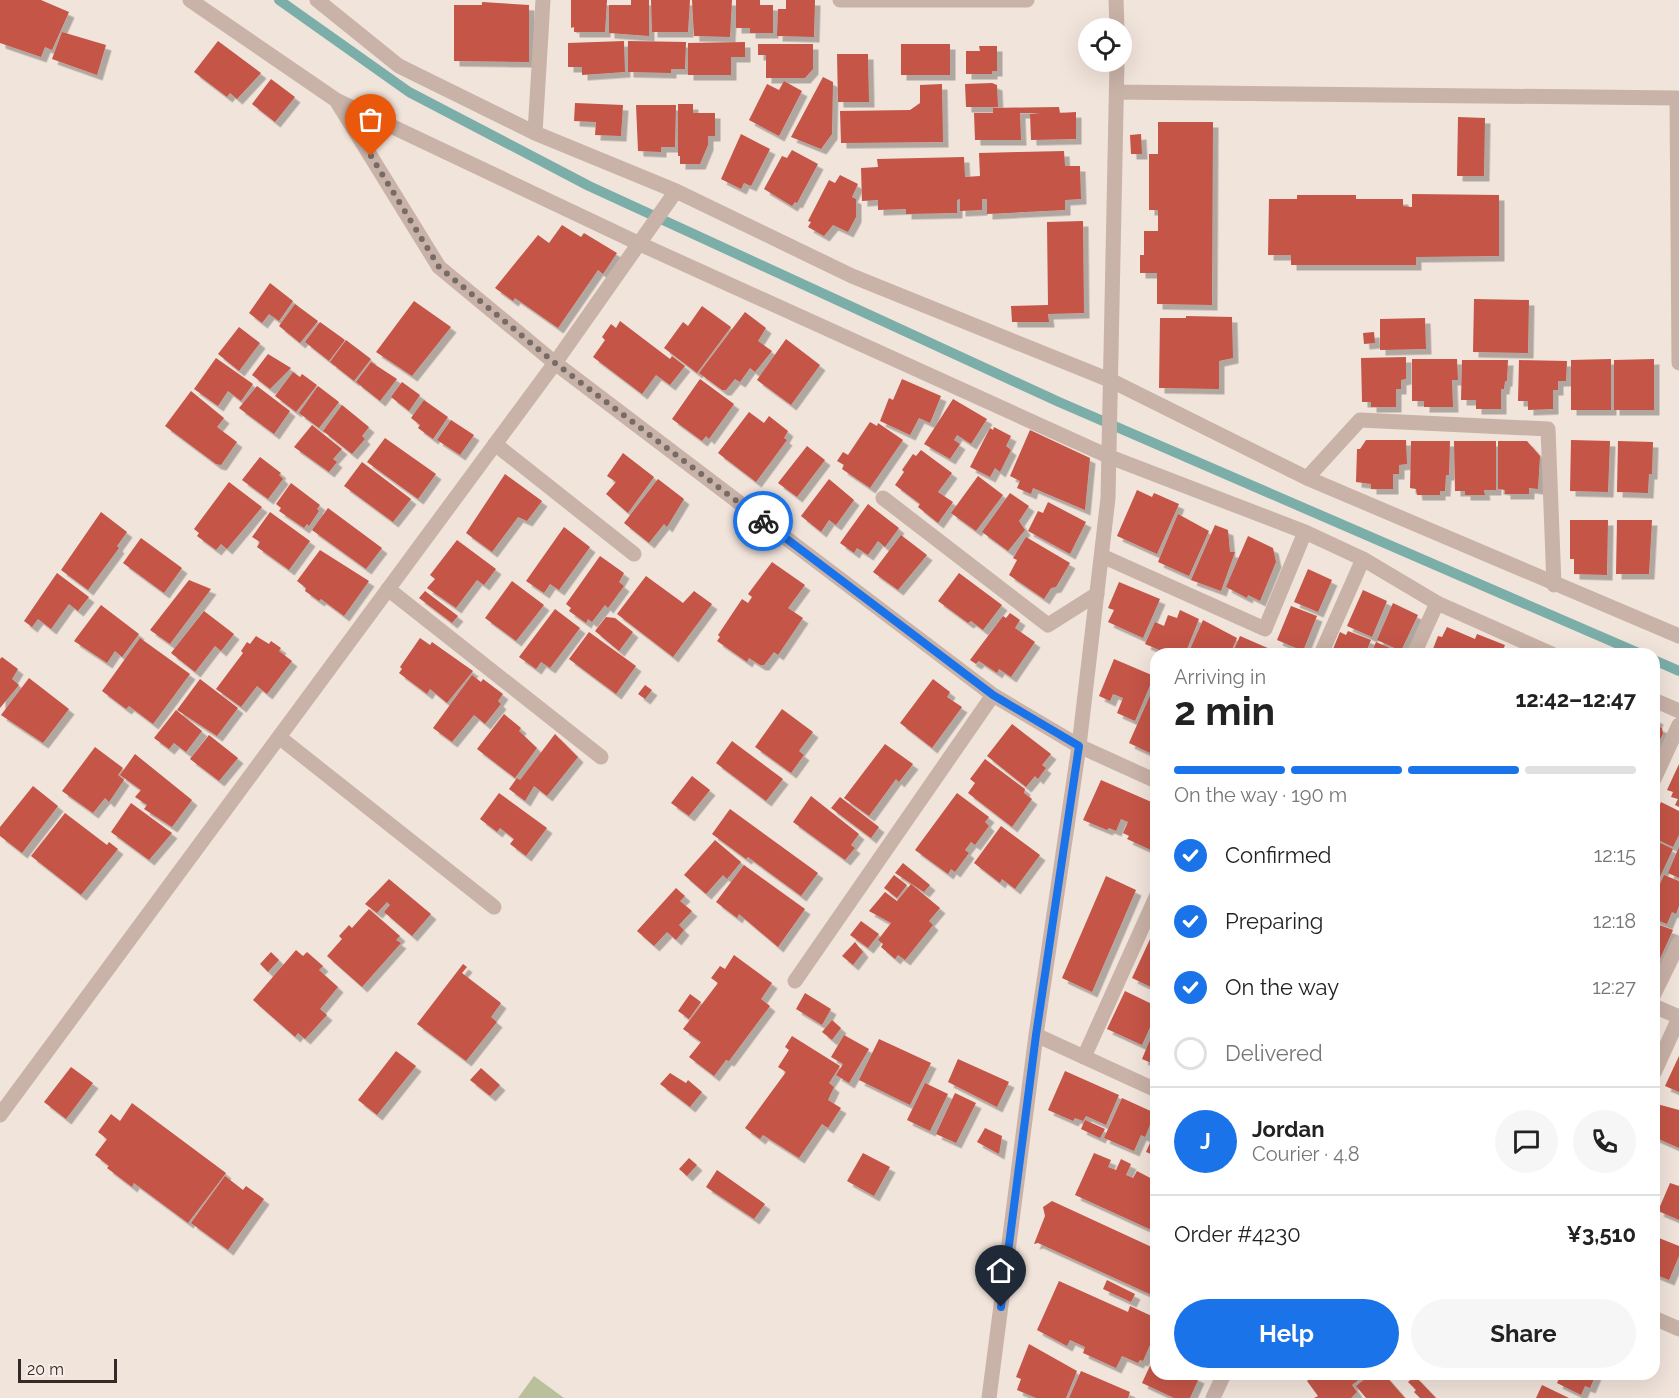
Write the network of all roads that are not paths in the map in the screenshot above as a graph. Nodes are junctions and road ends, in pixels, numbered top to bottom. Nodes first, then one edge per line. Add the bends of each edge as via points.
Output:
1 (190, 0) edge
2 (317, 0) edge
3 (543, 0) edge
4 (840, 0) edge
5 (1027, 0) edge
6 (1116, 0) edge
7 (1116, 18) edge
8 (1117, 72) edge
9 (1117, 92) junction
10 (336, 100) junction
11 (535, 133) junction
12 (676, 190) junction
13 (640, 244) junction
14 (555, 363) junction
15 (1679, 363) edge
16 (1112, 381) junction
17 (495, 444) junction
18 (1110, 457) junction
19 (1307, 478) junction
20 (883, 498) dead end
21 (1305, 532) junction
22 (634, 554) dead end
23 (1102, 556) junction
24 (1363, 559) junction
25 (1554, 585) junction
26 (388, 589) junction
27 (1098, 594) junction
28 (1437, 603) junction
29 (1679, 636) edge
30 (1324, 648) edge
31 (1417, 648) edge
32 (1538, 648) edge
33 (993, 695) junction
34 (1660, 703) edge
35 (1679, 711) edge
36 (1679, 725) edge
37 (279, 736) junction
38 (1079, 746) junction
39 (601, 758) dead end
40 (1660, 766) edge
41 (1150, 778) edge
42 (494, 907) dead end
43 (1150, 910) edge
44 (1679, 943) edge
45 (795, 981) dead end
46 (1660, 982) edge
47 (1660, 1009) edge
48 (1679, 1017) edge
49 (1036, 1035) junction
50 (1084, 1057) junction
51 (1660, 1059) edge
52 (1150, 1087) edge
53 (0, 1115) edge
54 (1660, 1321) edge
55 (1679, 1329) edge
56 (1221, 1380) edge
57 (989, 1398) edge
58 (1213, 1398) edge

1 - 10 street
2 - 11 street via 399,66
3 - 11 street
4 - 5 street
6 - 7 street
8 - 9 street
9 - 15 street via 1677,98
9 - 16 street
10 - 13 street
10 - 14 street via 439,267
11 - 12 street
12 - 13 street
12 - 16 street via 852,276
13 - 14 street
13 - 18 street
14 - 17 street
14 - 33 street
16 - 18 street
16 - 19 street
17 - 22 street
17 - 26 street
18 - 21 street
18 - 23 street
19 - 25 street
19 - 25 street via 1360,420 1548,429
20 - 27 street via 1048,626
21 - 23 street via 1265,628
21 - 24 street
23 - 27 street
24 - 28 street
24 - 30 street
25 - 29 street
26 - 37 street
26 - 39 street
27 - 38 street
28 - 31 street
28 - 32 street
33 - 38 street
33 - 45 street
34 - 35 street
36 - 40 street
37 - 42 street
37 - 53 street
38 - 41 street
38 - 49 street
43 - 50 street
44 - 46 street
47 - 48 street
48 - 51 street
49 - 50 street
49 - 57 street
50 - 52 street
54 - 55 street
56 - 58 street

